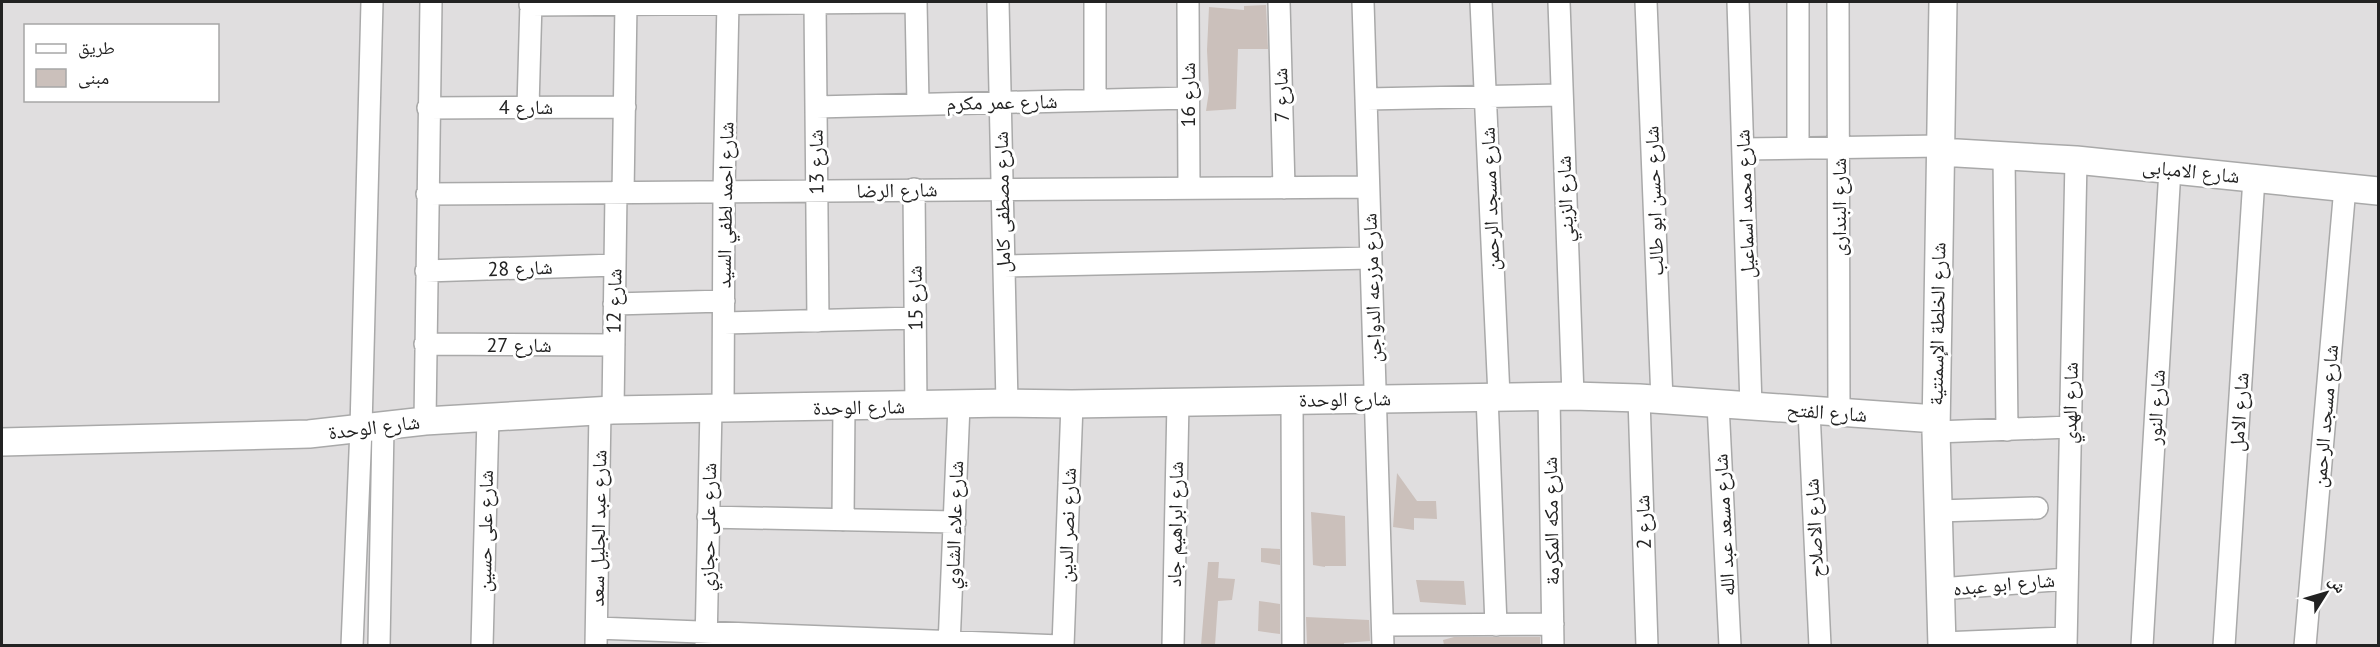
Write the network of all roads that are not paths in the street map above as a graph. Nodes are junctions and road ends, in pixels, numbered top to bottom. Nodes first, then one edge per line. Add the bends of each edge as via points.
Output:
1 (372, 2) edge
2 (431, 2) edge
3 (916, 2) edge
4 (998, 2) edge
5 (1095, 2) edge
6 (1188, 2) edge
7 (1278, 2) edge
8 (1363, 2) edge
9 (1481, 2) edge
10 (1559, 2) edge
11 (1646, 2) edge
12 (1738, 2) edge
13 (1798, 2) edge
14 (1838, 2) edge
15 (1943, 2) edge
16 (530, 3) edge
17 (728, 3) edge
18 (815, 3) edge
19 (626, 4) junction
20 (1561, 95) junction
21 (1486, 96) junction
22 (1188, 98) junction
23 (1366, 99) junction
24 (1095, 100) junction
25 (1000, 102) junction
26 (918, 104) junction
27 (528, 107) junction
28 (624, 107) junction
29 (816, 107) junction
30 (428, 108) junction
31 (1798, 148) junction
32 (1839, 148) junction
33 (1743, 149) junction
34 (1940, 149) junction
35 (2004, 156) junction
36 (2076, 160) junction
37 (2170, 169) junction
38 (2254, 178) junction
39 (1368, 187) junction
40 (1189, 188) junction
41 (1284, 188) junction
42 (2345, 188) junction
43 (914, 189) junction
44 (1002, 189) junction
45 (817, 191) junction
46 (2379, 191) edge
47 (724, 192) junction
48 (619, 193) junction
49 (427, 194) junction
50 (1370, 258) junction
51 (615, 265) junction
52 (1004, 266) junction
53 (426, 270) junction
54 (724, 302) junction
55 (614, 304) junction
56 (915, 318) junction
57 (818, 321) junction
58 (724, 323) junction
59 (425, 345) junction
60 (614, 345) junction
61 (1493, 396) junction
62 (1561, 396) junction
63 (1376, 399) junction
64 (1651, 399) junction
65 (1292, 400) junction
66 (1178, 402) junction
67 (1007, 404) junction
68 (1072, 404) junction
69 (1718, 404) junction
70 (959, 405) junction
71 (916, 406) junction
72 (1751, 406) junction
73 (844, 407) junction
74 (717, 408) junction
75 (607, 411) junction
76 (1809, 411) junction
77 (1839, 413) junction
78 (488, 417) junction
79 (425, 421) junction
80 (1936, 426) junction
81 (2070, 427) junction
82 (372, 428) junction
83 (2007, 430) junction
84 (2, 442) edge
85 (2037, 508) dead end
86 (1938, 511) junction
87 (708, 517) junction
88 (843, 520) junction
89 (955, 522) junction
90 (2067, 579) junction
91 (1940, 589) junction
92 (1496, 624) junction
93 (1553, 624) junction
94 (1383, 635) edge
95 (596, 637) edge
96 (706, 639) edge
97 (2066, 642) edge
98 (950, 643) edge
99 (1942, 644) edge
100 (352, 645) edge
101 (379, 645) edge
102 (482, 645) edge
103 (1061, 645) edge
104 (1173, 645) edge
105 (1293, 645) edge
106 (1553, 645) edge
107 (1647, 645) edge
108 (1730, 645) edge
109 (1820, 645) edge
110 (2142, 645) edge
111 (2224, 645) edge
112 (2305, 645) edge

1 - 82 street
2 - 30 street
3 - 18 street
3 - 26 street
4 - 25 street, شارع مصطفى كامل
5 - 24 street
6 - 22 street, شارع 16
7 - 41 street, شارع 7
8 - 23 street, شارع مزرعه الدواجن
9 - 21 street, شارع مسجد الرحمن
10 - 20 street, شارع الزيني
11 - 64 street, شارع حسن ابو طالب
12 - 33 street, شارع محمد اسماعيل
13 - 31 street
14 - 32 street, شارع البندارى
15 - 34 street, شارع الخلطة الإسمنتية
16 - 19 street
16 - 27 street
17 - 18 street
17 - 19 street
17 - 47 street, شارع احمد لطفي السيد
18 - 29 street, شارع 13
19 - 28 street, شارع 12
20 - 21 street
20 - 62 street, شارع الزيني
21 - 23 street
21 - 61 street, شارع مسجد الرحمن
22 - 24 street, شارع عمر مكرم
22 - 40 street, شارع 16
23 - 39 street, شارع مزرعه الدواجن
24 - 25 street, شارع عمر مكرم
25 - 26 street, شارع عمر مكرم
25 - 44 street, شارع مصطفى كامل
26 - 29 street, شارع عمر مكرم
27 - 28 street, شارع 4
27 - 30 street, شارع 4
28 - 48 street, شارع 12
29 - 45 street, شارع 13
30 - 49 street
31 - 32 street
31 - 33 street
32 - 34 street
32 - 77 street, شارع البندارى
33 - 72 street, شارع محمد اسماعيل
34 - 35 street, شارع الامبابى
34 - 80 street, شارع الخلطة الإسمنتية
35 - 36 street, شارع الامبابى
35 - 83 street
36 - 37 street, شارع الامبابى
36 - 81 street, شارع الهدي
37 - 38 street, شارع الامبابى
37 - 110 street, شارع النور
38 - 42 street, شارع الامبابى
38 - 111 street, شارع الامل
39 - 41 street, شارع الرضا
39 - 50 street, شارع مزرعه الدواجن
40 - 41 street, شارع الرضا
40 - 44 street, شارع الرضا
42 - 46 street, شارع الامبابى
42 - 112 street, شارع مسجد الرحمن
43 - 44 street, شارع الرضا
43 - 45 street, شارع الرضا
43 - 56 street, شارع 15
44 - 52 street, شارع مصطفى كامل
45 - 47 street, شارع الرضا
45 - 57 street, شارع 13
47 - 48 street, شارع الرضا
47 - 54 street, شارع احمد لطفي السيد
48 - 49 street, شارع الرضا
48 - 51 street, شارع 12
49 - 53 street
50 - 52 street
50 - 63 street, شارع مزرعه الدواجن
51 - 53 street, شارع 28
51 - 55 street, شارع 12
52 - 67 street, شارع مصطفى كامل
53 - 59 street
54 - 55 street
54 - 58 street, شارع احمد لطفي السيد
55 - 60 street, شارع 12
56 - 57 street
56 - 71 street, شارع 15
57 - 58 street
58 - 74 street, شارع احمد لطفي السيد
59 - 60 street, شارع 27
59 - 79 street
60 - 75 street, شارع 12
61 - 62 street, شارع الوحدة
61 - 63 street, شارع الوحدة
61 - 92 street, شارع مسجد الرحمن
62 - 64 street, شارع الوحدة
62 - 93 street, شارع مكه المكرمة
63 - 65 street, شارع الوحدة
63 - 94 street, شارع مزرعه الدواجن
64 - 69 street, شارع الوحدة
64 - 107 street, شارع 2
65 - 66 street, شارع الوحدة
65 - 105 street
66 - 68 street, شارع الوحدة
66 - 104 street, شارع ابراهيم جاد
67 - 68 street, شارع الوحدة
67 - 70 street, شارع الوحدة
68 - 103 street, شارع نصر الدين
69 - 72 street, شارع الفتح
69 - 108 street, شارع مسعد عبد الله
70 - 71 street, شارع الوحدة
70 - 89 street, شارع علاء الشاوي
71 - 73 street, شارع الوحدة
72 - 76 street, شارع الفتح
73 - 74 street, شارع الوحدة
73 - 88 street
74 - 75 street, شارع الوحدة
74 - 87 street, شارع على حجازي
75 - 78 street, شارع الوحدة
75 - 95 street, شارع عبد الجليل سعد
76 - 77 street, شارع الفتح
76 - 109 street, شارع الاصلاح
77 - 80 street, شارع الفتح
78 - 79 street, شارع الوحدة
78 - 102 street, شارع على حسين
79 - 82 street, شارع الوحدة
80 - 83 street
80 - 86 street, شارع الخلطة الإسمنتية
81 - 83 street
81 - 90 street, شارع الهدي
82 - 84 street, شارع الوحدة via 280,436
82 - 100 street
82 - 101 street
85 - 86 street
86 - 91 street, شارع الخلطة الإسمنتية
87 - 88 street
87 - 96 street, شارع على حجازي
88 - 89 street
89 - 98 street, شارع علاء الشاوي
90 - 91 street, شارع ابو عبده
90 - 97 street, شارع الهدي
91 - 99 street, شارع الخلطة الإسمنتية
92 - 93 street
92 - 94 street
93 - 106 street, شارع مكه المكرمة
95 - 96 street
96 - 98 street
97 - 99 street
98 - 103 street

